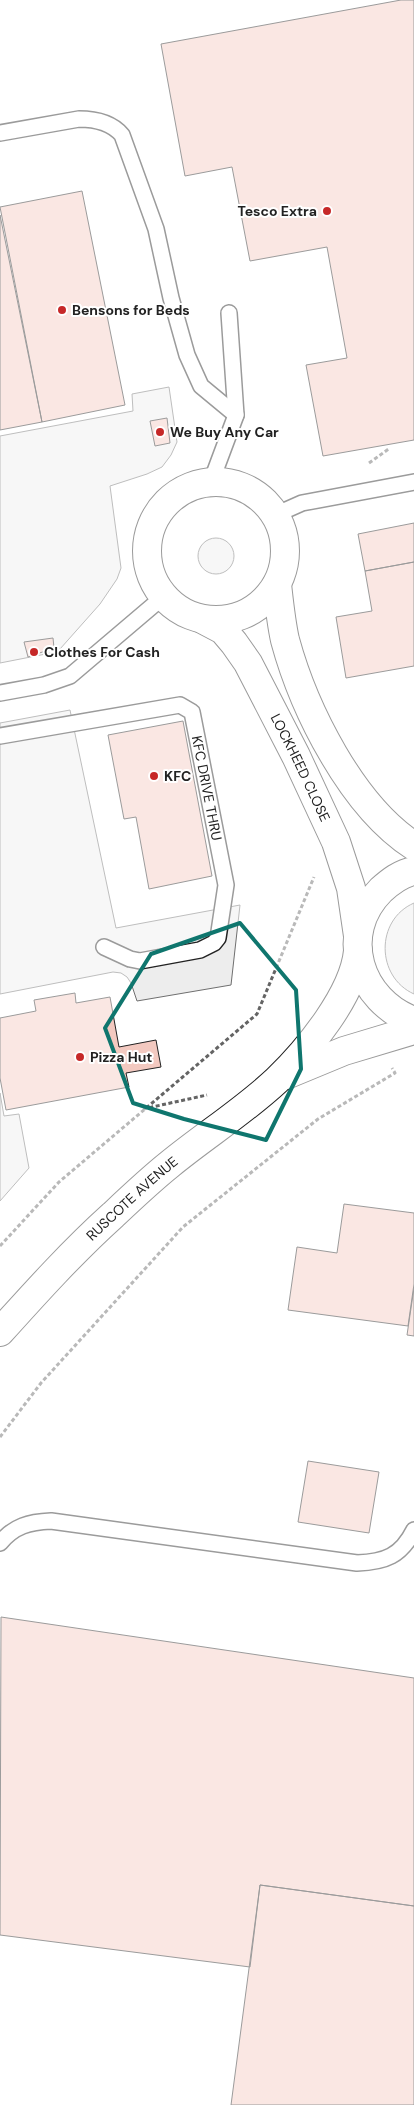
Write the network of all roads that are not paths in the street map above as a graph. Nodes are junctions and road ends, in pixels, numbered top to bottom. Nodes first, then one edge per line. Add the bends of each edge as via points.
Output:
1 (0, 134) edge
2 (229, 313) dead end
3 (236, 415) junction
4 (211, 482) junction
5 (414, 482) edge
6 (275, 515) junction
7 (277, 584) junction
8 (163, 597) junction
9 (204, 620) junction
10 (0, 693) edge
11 (0, 736) edge
12 (414, 846) edge
13 (414, 871) edge
14 (358, 944) junction
15 (104, 947) dead end
16 (414, 1021) edge
17 (414, 1030) edge
18 (277, 1080) junction
19 (0, 1332) edge
20 (414, 1530) edge
21 (0, 1543) edge

1 - 3 lane via 85,119 106,124 122,135 156,229 187,356 201,386
2 - 3 lane
3 - 4 lane
4 - 6 street via 230,483 248,489
4 - 8 street via 189,487 171,498 156,515 148,535 146,557
5 - 6 lane via 318,500
6 - 7 street via 284,537 285,553
7 - 9 street via 264,601 247,614 226,620
7 - 12 street via 285,639 309,704 325,736 367,801 394,831
8 - 9 street via 174,608
8 - 10 lane via 70,676 44,685
9 - 14 street, LOCKHEED CLOSE via 223,630 248,663 296,756 340,856 350,888
11 - 15 lane, KFC DRIVE THRU via 180,705 192,712 226,885 218,938 200,950 140,961
13 - 14 street, RUSCOTE AVENUE via 391,881 375,897 364,915
14 - 16 street, LOCKHEED CLOSE via 364,976 377,998 398,1015
14 - 18 street, RUSCOTE AVENUE via 356,967 342,998 316,1035
17 - 18 street, RUSCOTE AVENUE via 316,1061
18 - 19 street, RUSCOTE AVENUE via 168,1165 111,1216
20 - 21 lane via 401,1551 371,1562 357,1563 51,1521 29,1522 10,1532

